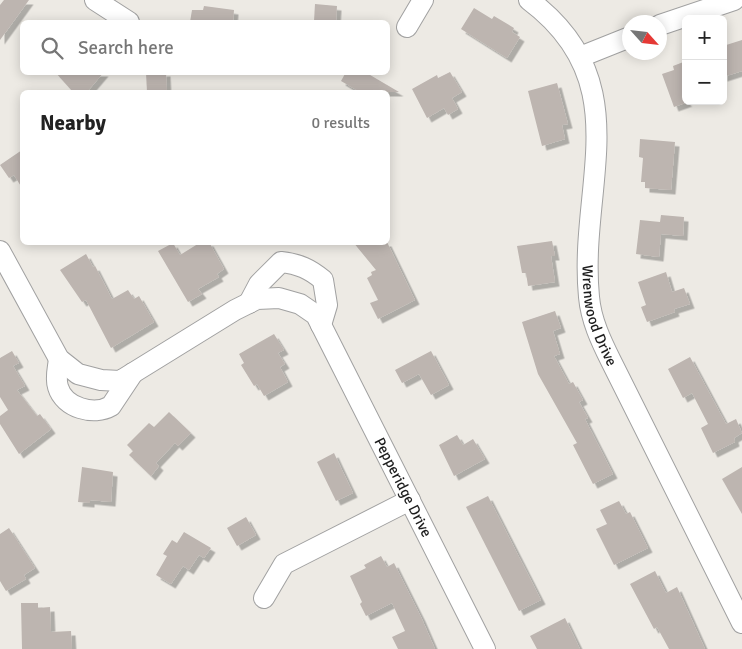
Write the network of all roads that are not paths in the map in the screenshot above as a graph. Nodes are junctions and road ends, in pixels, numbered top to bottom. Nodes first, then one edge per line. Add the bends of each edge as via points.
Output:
1 (95, 0) edge
2 (424, 0) edge
3 (529, 0) edge
4 (734, 0) edge
5 (126, 20) edge
6 (667, 23) edge
7 (407, 27) dead end
8 (622, 40) edge
9 (580, 57) junction
10 (0, 251) edge
11 (249, 303) junction
12 (321, 325) junction
13 (59, 359) junction
14 (133, 373) junction
15 (410, 500) junction
16 (264, 598) dead end
17 (742, 623) edge
18 (486, 649) edge

1 - 5 street
2 - 7 street
3 - 9 street, Wrenwood Drive via 563,30
4 - 6 street
8 - 9 street
9 - 17 street, Wrenwood Drive via 592,88 597,133 588,276 594,320 611,361
10 - 13 street, Pepperidge Drive
11 - 12 street, Pepperidge Drive via 257,299 279,298 300,304 316,315
11 - 12 street, Pepperidge Drive via 259,284 281,262 296,264 311,269 324,280 327,304
11 - 14 street, Pepperidge Drive
12 - 15 street, Pepperidge Drive
13 - 14 street, Pepperidge Drive via 78,374 101,380 120,381
13 - 14 street, Pepperidge Drive via 58,387 63,397 76,407 94,411 111,406
15 - 16 street via 284,564
15 - 18 street, Pepperidge Drive

